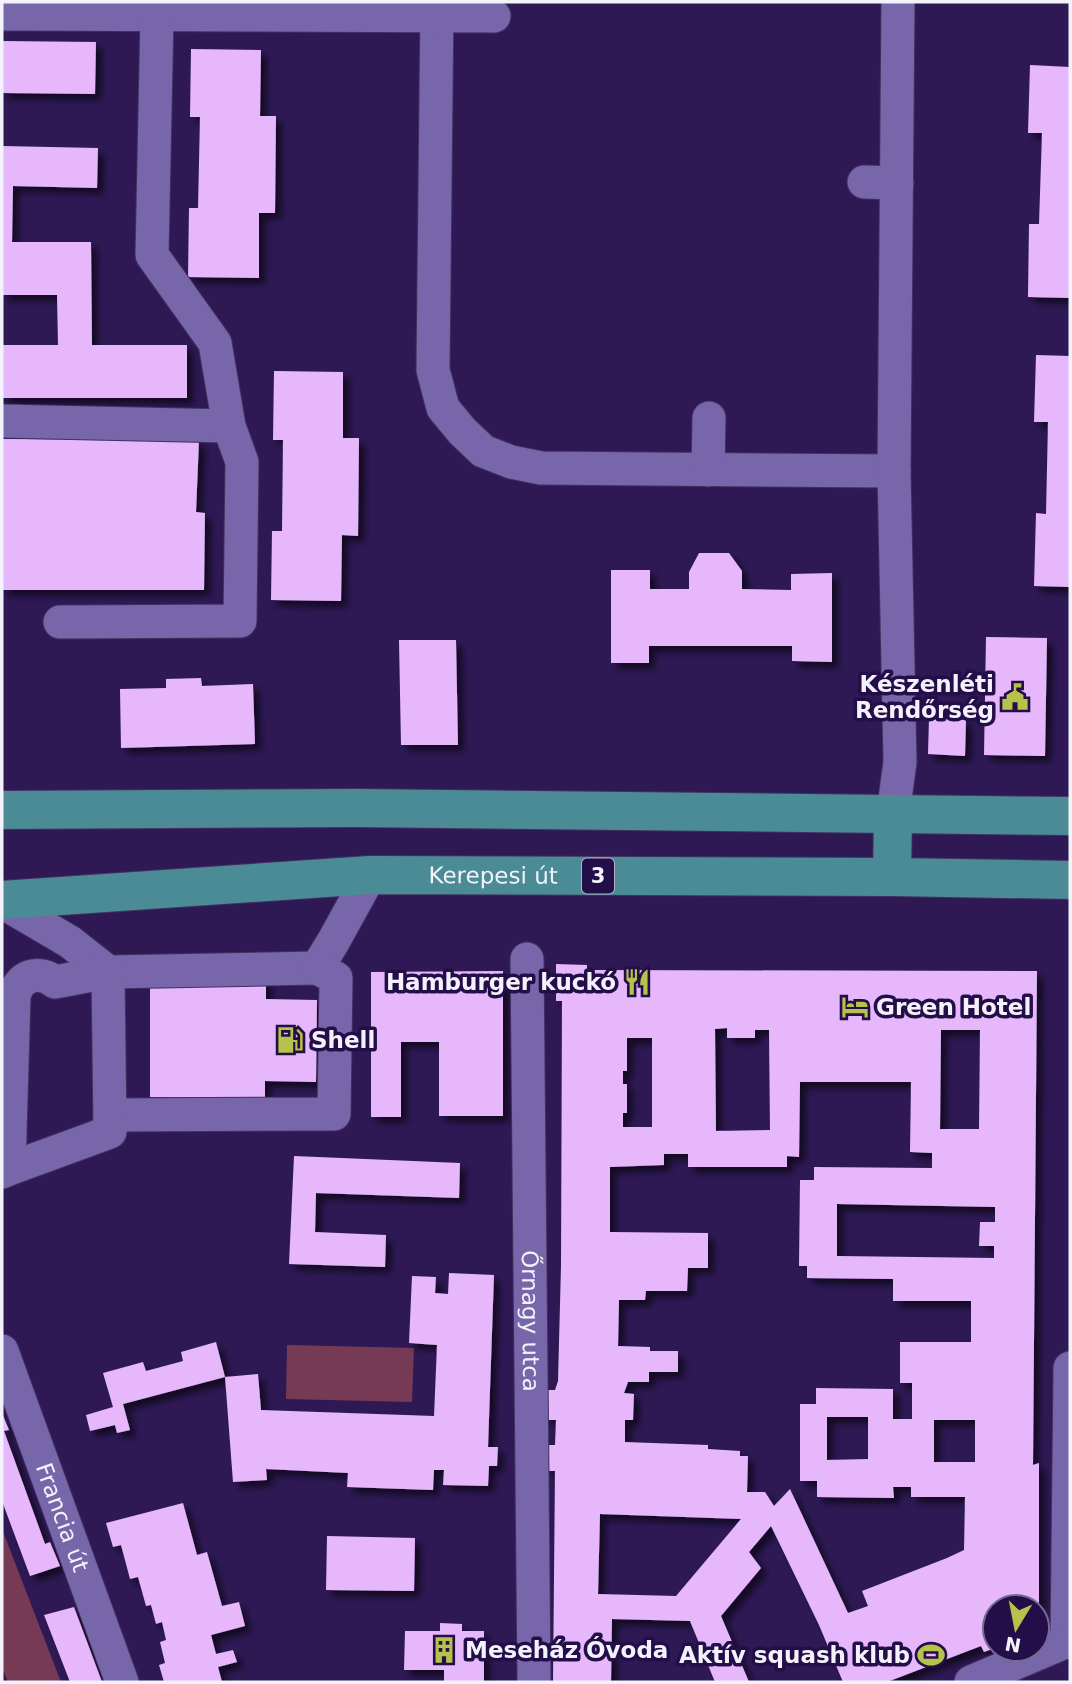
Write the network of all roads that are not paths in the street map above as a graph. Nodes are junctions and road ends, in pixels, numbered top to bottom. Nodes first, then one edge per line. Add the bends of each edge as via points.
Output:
1 (898, 2) edge
2 (56, 8) edge
3 (437, 9) edge
4 (2, 14) edge
5 (157, 15) junction
6 (494, 16) dead end
7 (864, 182) dead end
8 (897, 183) junction
9 (709, 418) dead end
10 (2, 421) edge
11 (229, 426) junction
12 (708, 470) junction
13 (894, 471) junction
14 (60, 622) dead end
15 (2, 810) edge
16 (893, 814) junction
17 (1070, 816) edge
18 (370, 876) junction
19 (892, 877) junction
20 (1070, 880) edge
21 (2, 901) edge
22 (527, 959) dead end
23 (317, 968) junction
24 (108, 972) junction
25 (110, 1115) junction
26 (5, 1170) edge
27 (2, 1350) edge
28 (1070, 1368) edge
29 (1069, 1641) edge
30 (122, 1682) edge
31 (534, 1682) edge
32 (971, 1682) edge

1 - 8 street
2 - 4 street
2 - 5 street
3 - 5 street
3 - 6 street
3 - 12 street via 433,370 443,408 483,451 511,462 541,468
5 - 11 street via 152,255 215,343
7 - 8 street
8 - 13 street
9 - 12 street
10 - 11 street
11 - 14 street via 242,462 240,621
12 - 13 street
13 - 16 street via 900,762
15 - 16 main road via 356,808
16 - 17 main road
16 - 19 main road
18 - 19 main road, Kerepesi út / 3
18 - 21 main road, Kerepesi út / 3
18 - 23 street
19 - 20 main road, Kerepesi út / 3
21 - 24 street via 70,942
22 - 31 street, Őrnagy utca
23 - 24 street
23 - 25 street via 335,978 334,1114
24 - 25 street
24 - 26 street via 55,982 35,976 22,980 16,989
25 - 26 street via 110,1132
27 - 30 street, Francia út
28 - 29 street
29 - 32 street

